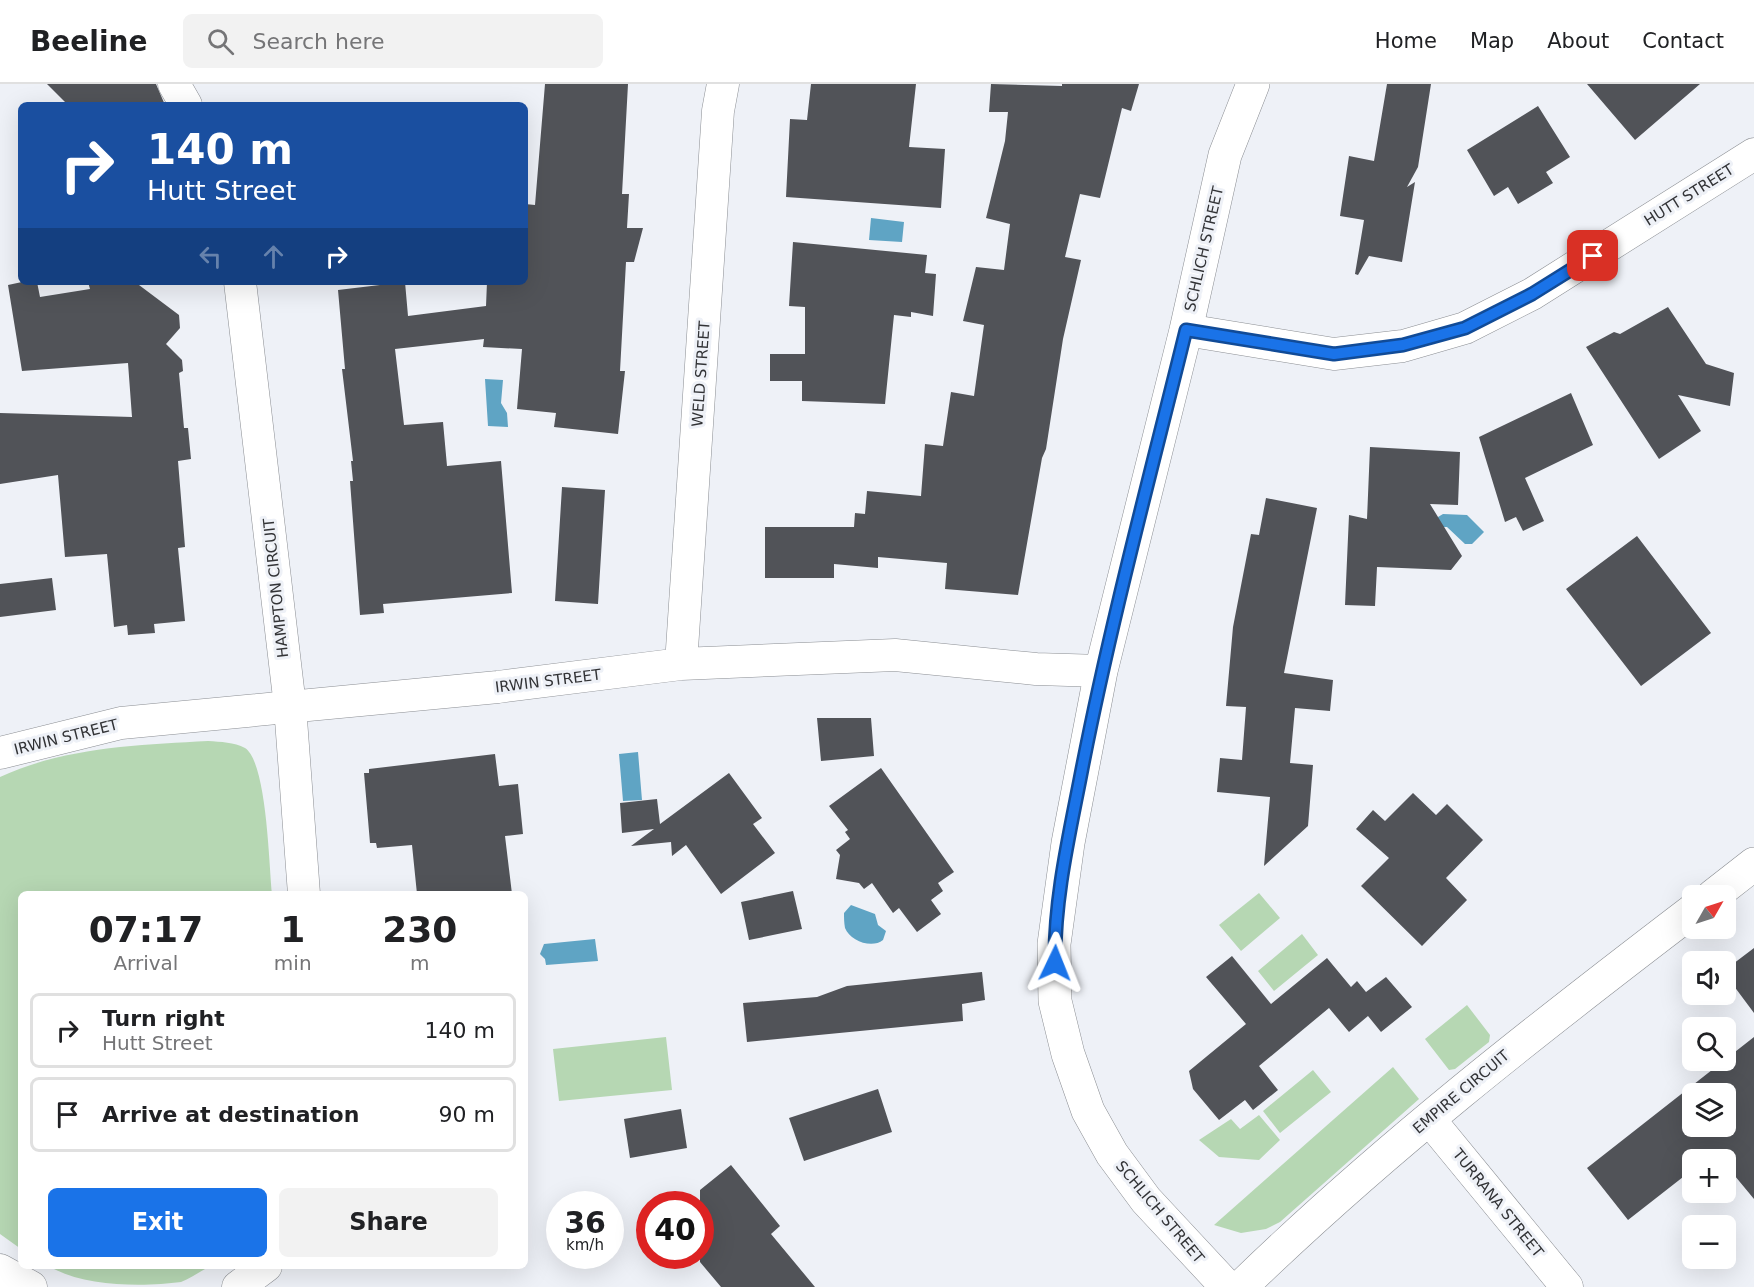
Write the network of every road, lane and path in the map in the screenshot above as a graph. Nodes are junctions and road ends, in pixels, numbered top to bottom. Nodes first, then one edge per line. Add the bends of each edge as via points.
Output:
1 (174, 84) edge
2 (723, 84) edge
3 (1253, 84) edge
4 (184, 102) edge
5 (1754, 154) edge
6 (240, 285) edge
7 (1186, 330) junction
8 (681, 664) junction
9 (1101, 671) junction
10 (290, 706) junction
11 (0, 753) edge
12 (1754, 864) edge
13 (1727, 885) edge
14 (304, 891) edge
15 (1682, 919) edge
16 (1429, 1119) junction
17 (262, 1269) edge
18 (0, 1270) edge
19 (31, 1287) edge
20 (238, 1287) edge
21 (1227, 1287) edge
22 (1241, 1287) edge
23 (1567, 1287) edge

1 - 4 street
2 - 8 street, WELD STREET via 718,111
3 - 7 street, SCHLICH STREET via 1225,155
5 - 7 street, HUTT STREET via 1532,294 1465,328 1403,345 1334,354
6 - 10 street, HAMPTON CIRCUIT
7 - 9 street, SCHLICH STREET
8 - 9 street, IRWIN STREET via 895,655 1036,669
8 - 10 street, IRWIN STREET via 498,687
9 - 21 street, SCHLICH STREET via 1068,843 1054,944 1055,1001 1088,1111 1112,1154 1146,1200
10 - 11 street, IRWIN STREET via 121,723
10 - 14 street, HAMPTON CIRCUIT
12 - 13 street
15 - 16 street, EMPIRE CIRCUIT via 1511,1050
16 - 22 street, EMPIRE CIRCUIT via 1317,1214
16 - 23 street, TURRANA STREET
17 - 20 street
18 - 19 street

